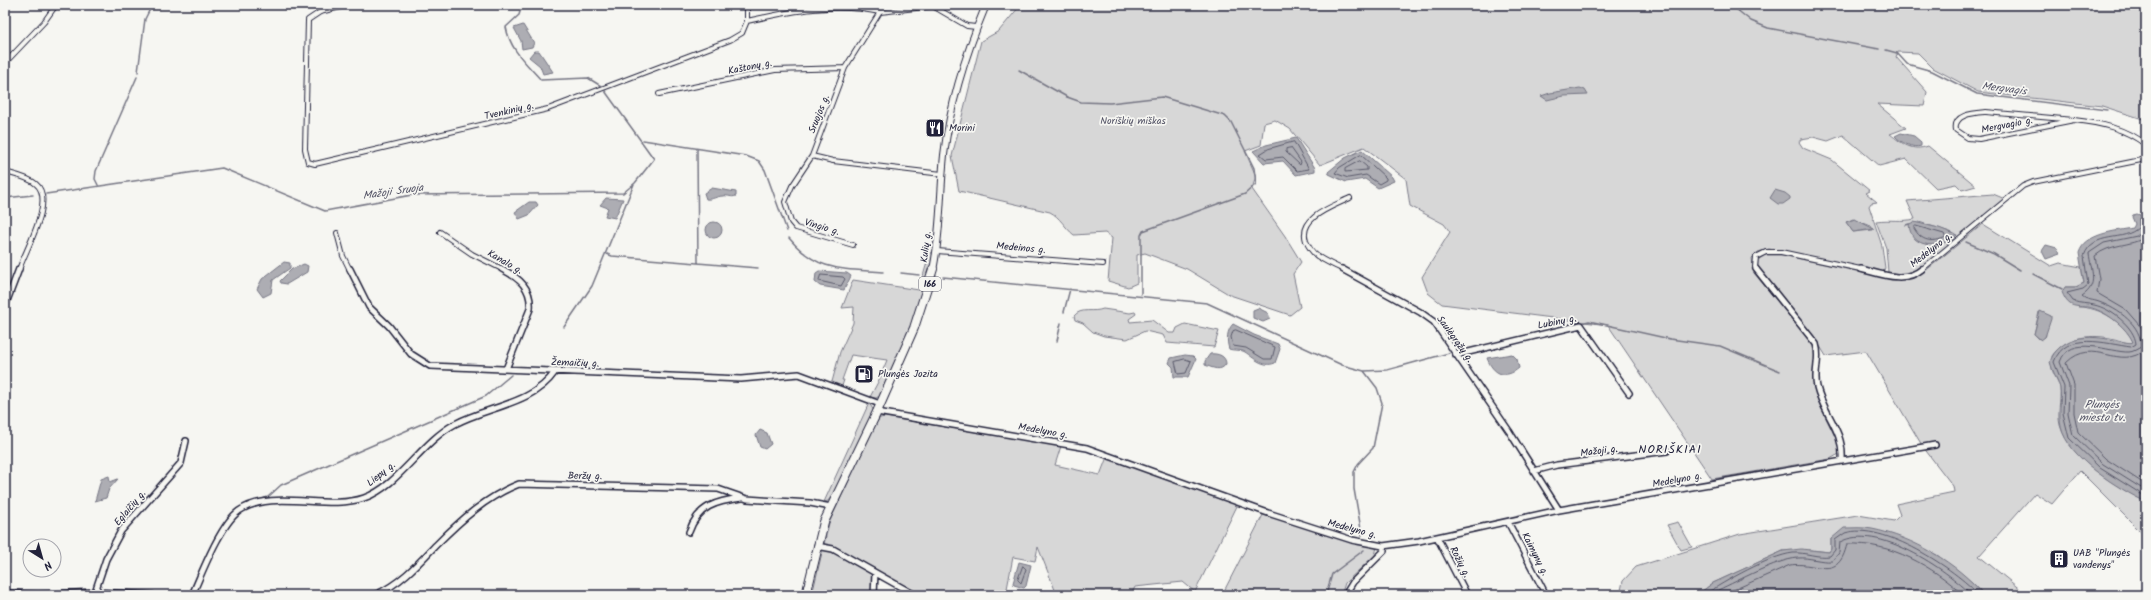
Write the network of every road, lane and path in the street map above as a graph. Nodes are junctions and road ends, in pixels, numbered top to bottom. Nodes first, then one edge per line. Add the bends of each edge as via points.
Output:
1 (56, 5) edge
2 (349, 5) edge
3 (747, 5) edge
4 (986, 5) edge
5 (932, 6) edge
6 (880, 12) junction
7 (747, 21) junction
8 (976, 27) junction
9 (5, 63) edge
10 (845, 68) junction
11 (659, 94) dead end
12 (2074, 120) junction
13 (2146, 145) edge
14 (812, 156) junction
15 (2146, 159) edge
16 (5, 172) edge
17 (942, 174) junction
18 (1350, 198) dead end
19 (440, 232) dead end
20 (337, 233) dead end
21 (853, 245) dead end
22 (937, 251) junction
23 (1103, 264) dead end
24 (5, 306) edge
25 (1456, 355) junction
26 (506, 369) junction
27 (555, 372) junction
28 (1629, 393) dead end
29 (880, 404) junction
30 (877, 412) junction
31 (186, 441) dead end
32 (1935, 445) dead end
33 (1667, 451) dead end
34 (1842, 459) junction
35 (1534, 470) junction
36 (742, 498) junction
37 (831, 507) junction
38 (1559, 510) junction
39 (1508, 522) junction
40 (690, 532) dead end
41 (1437, 537) junction
42 (817, 546) junction
43 (1383, 546) junction
44 (875, 573) junction
45 (94, 592) junction
46 (5, 593) edge
47 (152, 595) edge
48 (192, 595) edge
49 (376, 595) edge
50 (806, 595) edge
51 (874, 595) edge
52 (915, 595) edge
53 (1345, 595) edge
54 (1467, 595) edge
55 (1546, 595) edge

1 - 9 street
2 - 7 street, Tvenkinių g. via 320,12 308,20 305,149 308,162 315,164 548,109 730,40 742,33
3 - 7 street
4 - 8 main road, Kulių g. / 166
5 - 6 street
5 - 8 street via 968,26
6 - 7 street via 865,7 825,6
6 - 10 street, Sruojos g.
8 - 17 main road, Kulių g. / 166 via 955,95
10 - 11 street, Kaštonų g. via 776,70
10 - 14 street, Sruojos g.
12 - 12 street, Mergvagio g. via 1976,111 1959,117 1955,127 1957,132 1967,138 1979,139
12 - 13 street, Mergvagio g. via 2114,127 2136,137
14 - 17 street via 833,161
14 - 21 street, Vingio g. via 792,186 785,202 791,222 796,228
15 - 34 street, Medelyno g. via 2022,186 1919,272 1909,277 1895,277 1774,252 1762,253 1756,258 1755,267 1759,274 1819,350 1816,385 1840,436 1843,446
16 - 24 street via 35,184 41,192 42,202 37,227
17 - 22 main road, Kulių g. / 166
18 - 25 street, Saulėgrąžų g. via 1312,217 1305,228 1304,241 1316,255 1424,314 1434,322
19 - 26 street, Kanalo g. via 472,254 517,277 527,288 531,300 530,309
20 - 26 street, Žemaičių g. via 343,256 369,307 389,326 416,359 430,366
22 - 23 street, Medeinos g.
22 - 29 main road, Kulių g. / 166 via 920,314
25 - 28 street, Lubinų g. via 1581,325
25 - 35 street, Saulėgrąžų g.
26 - 27 street, Žemaičių g.
27 - 29 street, Žemaičių g. via 741,379 799,374
27 - 48 street, Liepų g. via 534,392 450,428 435,438 380,489 365,497 347,502 263,502 242,510 228,522
29 - 30 main road, Kulių g. / 166
30 - 37 main road, Kulių g. / 166
30 - 43 street, Medelyno g. via 1087,448 1268,513 1352,540
31 - 45 street, Eglaičių g. via 181,463 121,531 106,559
32 - 34 street
33 - 35 street, Mažoji g.
34 - 38 street, Medelyno g.
35 - 38 street, Saulėgrąžų g.
36 - 37 street, Beržų g. via 813,503
36 - 40 street via 726,499 707,508 695,516
36 - 49 street, Beržų g. via 718,489 519,484 491,496 402,580
37 - 42 main road, Kulių g. / 166
38 - 39 street, Medelyno g.
39 - 41 street, Medelyno g.
39 - 55 street, Kaimynų g.
41 - 43 street, Medelyno g.
41 - 54 street, Rožių g.
42 - 44 street via 833,549
42 - 50 main road, 166
43 - 53 street via 1384,551 1351,582
44 - 51 street
44 - 52 street
45 - 46 street via 38,595
45 - 47 street

